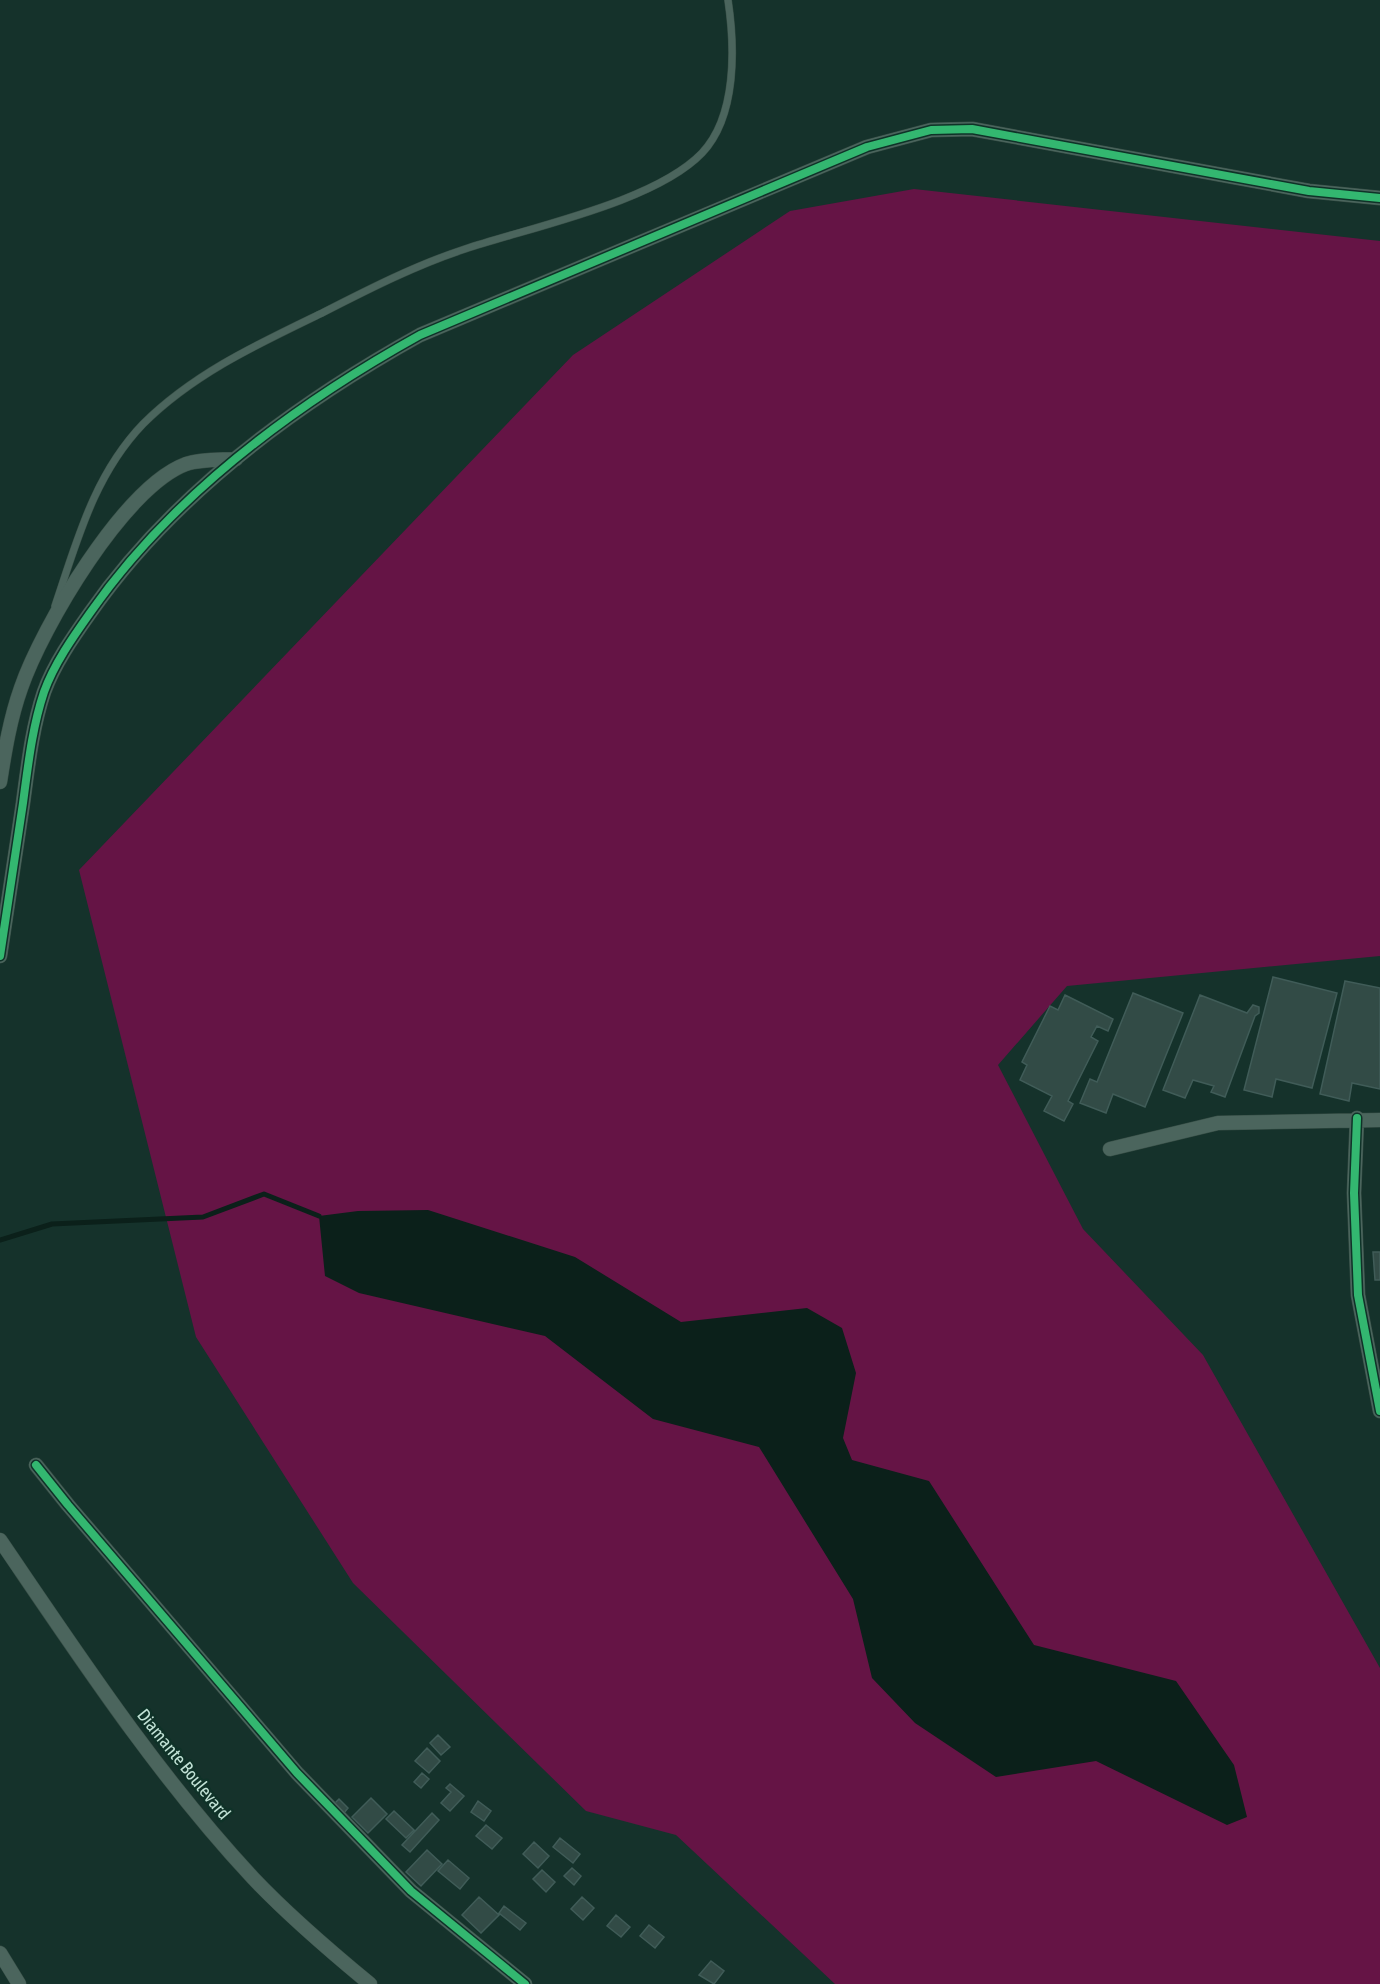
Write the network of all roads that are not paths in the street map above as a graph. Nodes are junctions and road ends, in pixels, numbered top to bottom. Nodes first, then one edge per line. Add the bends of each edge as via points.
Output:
1 (728, 0) edge
2 (1380, 198) edge
3 (236, 459) junction
4 (47, 628) junction
5 (0, 782) edge
6 (0, 956) edge
7 (1357, 1119) junction
8 (1380, 1120) edge
9 (1110, 1149) dead end
10 (1380, 1411) edge
11 (36, 1465) dead end
12 (0, 1540) edge
13 (0, 1953) edge
14 (19, 1984) edge
15 (370, 1984) edge
16 (525, 1984) edge

1 - 4 lane via 730,73 723,120 703,152 660,184 604,206 463,249 394,278 219,365 189,385 145,423 108,467 95,492
2 - 3 street via 1285,187 972,129 931,130 901,136 420,335 353,372
3 - 4 street via 186,464 152,486 94,554
3 - 6 street via 191,497 105,591 68,644 45,690 32,741
4 - 5 street via 21,688 8,732
7 - 8 street
7 - 9 street via 1218,1123
7 - 10 street via 1354,1193 1358,1295
11 - 16 street via 297,1773 411,1891
12 - 15 street, Diamante Boulevard via 168,1777 253,1878
13 - 14 street

